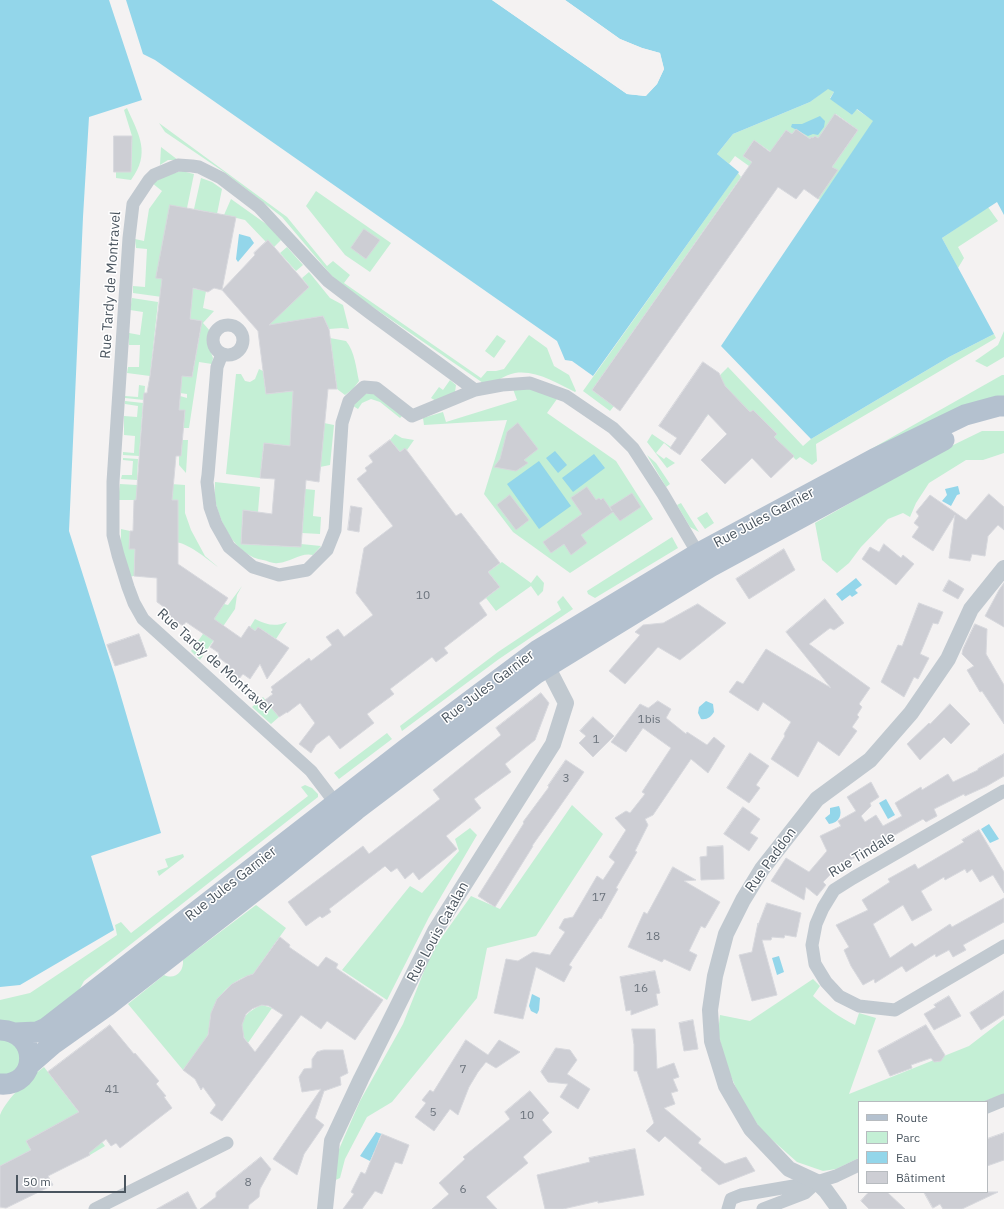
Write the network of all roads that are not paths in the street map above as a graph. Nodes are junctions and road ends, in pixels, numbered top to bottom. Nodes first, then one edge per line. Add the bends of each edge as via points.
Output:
1 (222, 354) dead end
2 (475, 390) junction
3 (1004, 406) edge
4 (1004, 418) edge
5 (767, 536) junction
6 (697, 554) junction
7 (1004, 568) edge
8 (634, 592) junction
9 (632, 615) junction
10 (548, 668) junction
11 (460, 708) junction
12 (1004, 791) edge
13 (336, 803) junction
14 (356, 810) junction
15 (290, 864) junction
16 (1004, 946) edge
17 (7, 1031) edge
18 (29, 1065) junction
19 (2, 1087) edge
20 (1004, 1100) edge
21 (988, 1107) edge
22 (227, 1143) dead end
23 (858, 1165) edge
24 (817, 1182) junction
25 (95, 1209) edge
26 (325, 1209) edge
27 (728, 1209) edge
28 (763, 1209) edge
29 (839, 1209) edge

1 - 2 street via 217,367 208,467 210,507 229,547 253,567 279,575 307,570 327,550 334,530 342,423 349,401 364,387 376,388 412,416
2 - 6 street via 530,383 566,396 613,428 633,448
2 - 13 street, Rue Tardy de Montravel via 328,281 259,207 221,178 199,167 178,165 154,175 133,204 112,501 113,535 128,587 143,619 311,771
3 - 6 main road, Rue Jules Garnier via 965,415 874,459
4 - 5 main road, Rue Jules Garnier via 976,424
5 - 6 street via 757,534 708,559
5 - 9 main road, Rue Jules Garnier via 710,567
6 - 8 main road, Rue Jules Garnier
6 - 9 street via 696,568 640,602
7 - 24 street, Rue Paddon via 971,609 948,659 911,713 870,760 817,799 762,869 726,934 715,976 710,1010 712,1041 726,1086 751,1129 790,1169
8 - 10 street via 623,609 552,648
8 - 11 main road, Rue Jules Garnier via 538,650
9 - 10 main road, Rue Jules Garnier
10 - 11 street via 540,661 532,662 475,704
10 - 14 main road, Rue Jules Garnier via 537,673
10 - 26 street, Rue Louis Catalan via 566,703 553,744 435,931 361,1079 332,1141
11 - 13 main road, Rue Jules Garnier
12 - 16 street, Rue Tindale via 834,890 816,924 812,945 815,964 826,982 840,996 859,1006 895,1010
13 - 14 street via 342,811 349,806
13 - 15 street via 335,816 294,849
13 - 17 main road, Rue Jules Garnier via 46,1028 37,1032
14 - 15 main road, Rue Jules Garnier
15 - 18 main road, Rue Jules Garnier
17 - 18 main road via 22,1038 28,1046
18 - 19 main road, Rue Jules Garnier via 20,1079
20 - 21 street
22 - 25 street
23 - 24 street
24 - 27 street via 741,1195 731,1199
24 - 28 street via 805,1193
24 - 29 street

